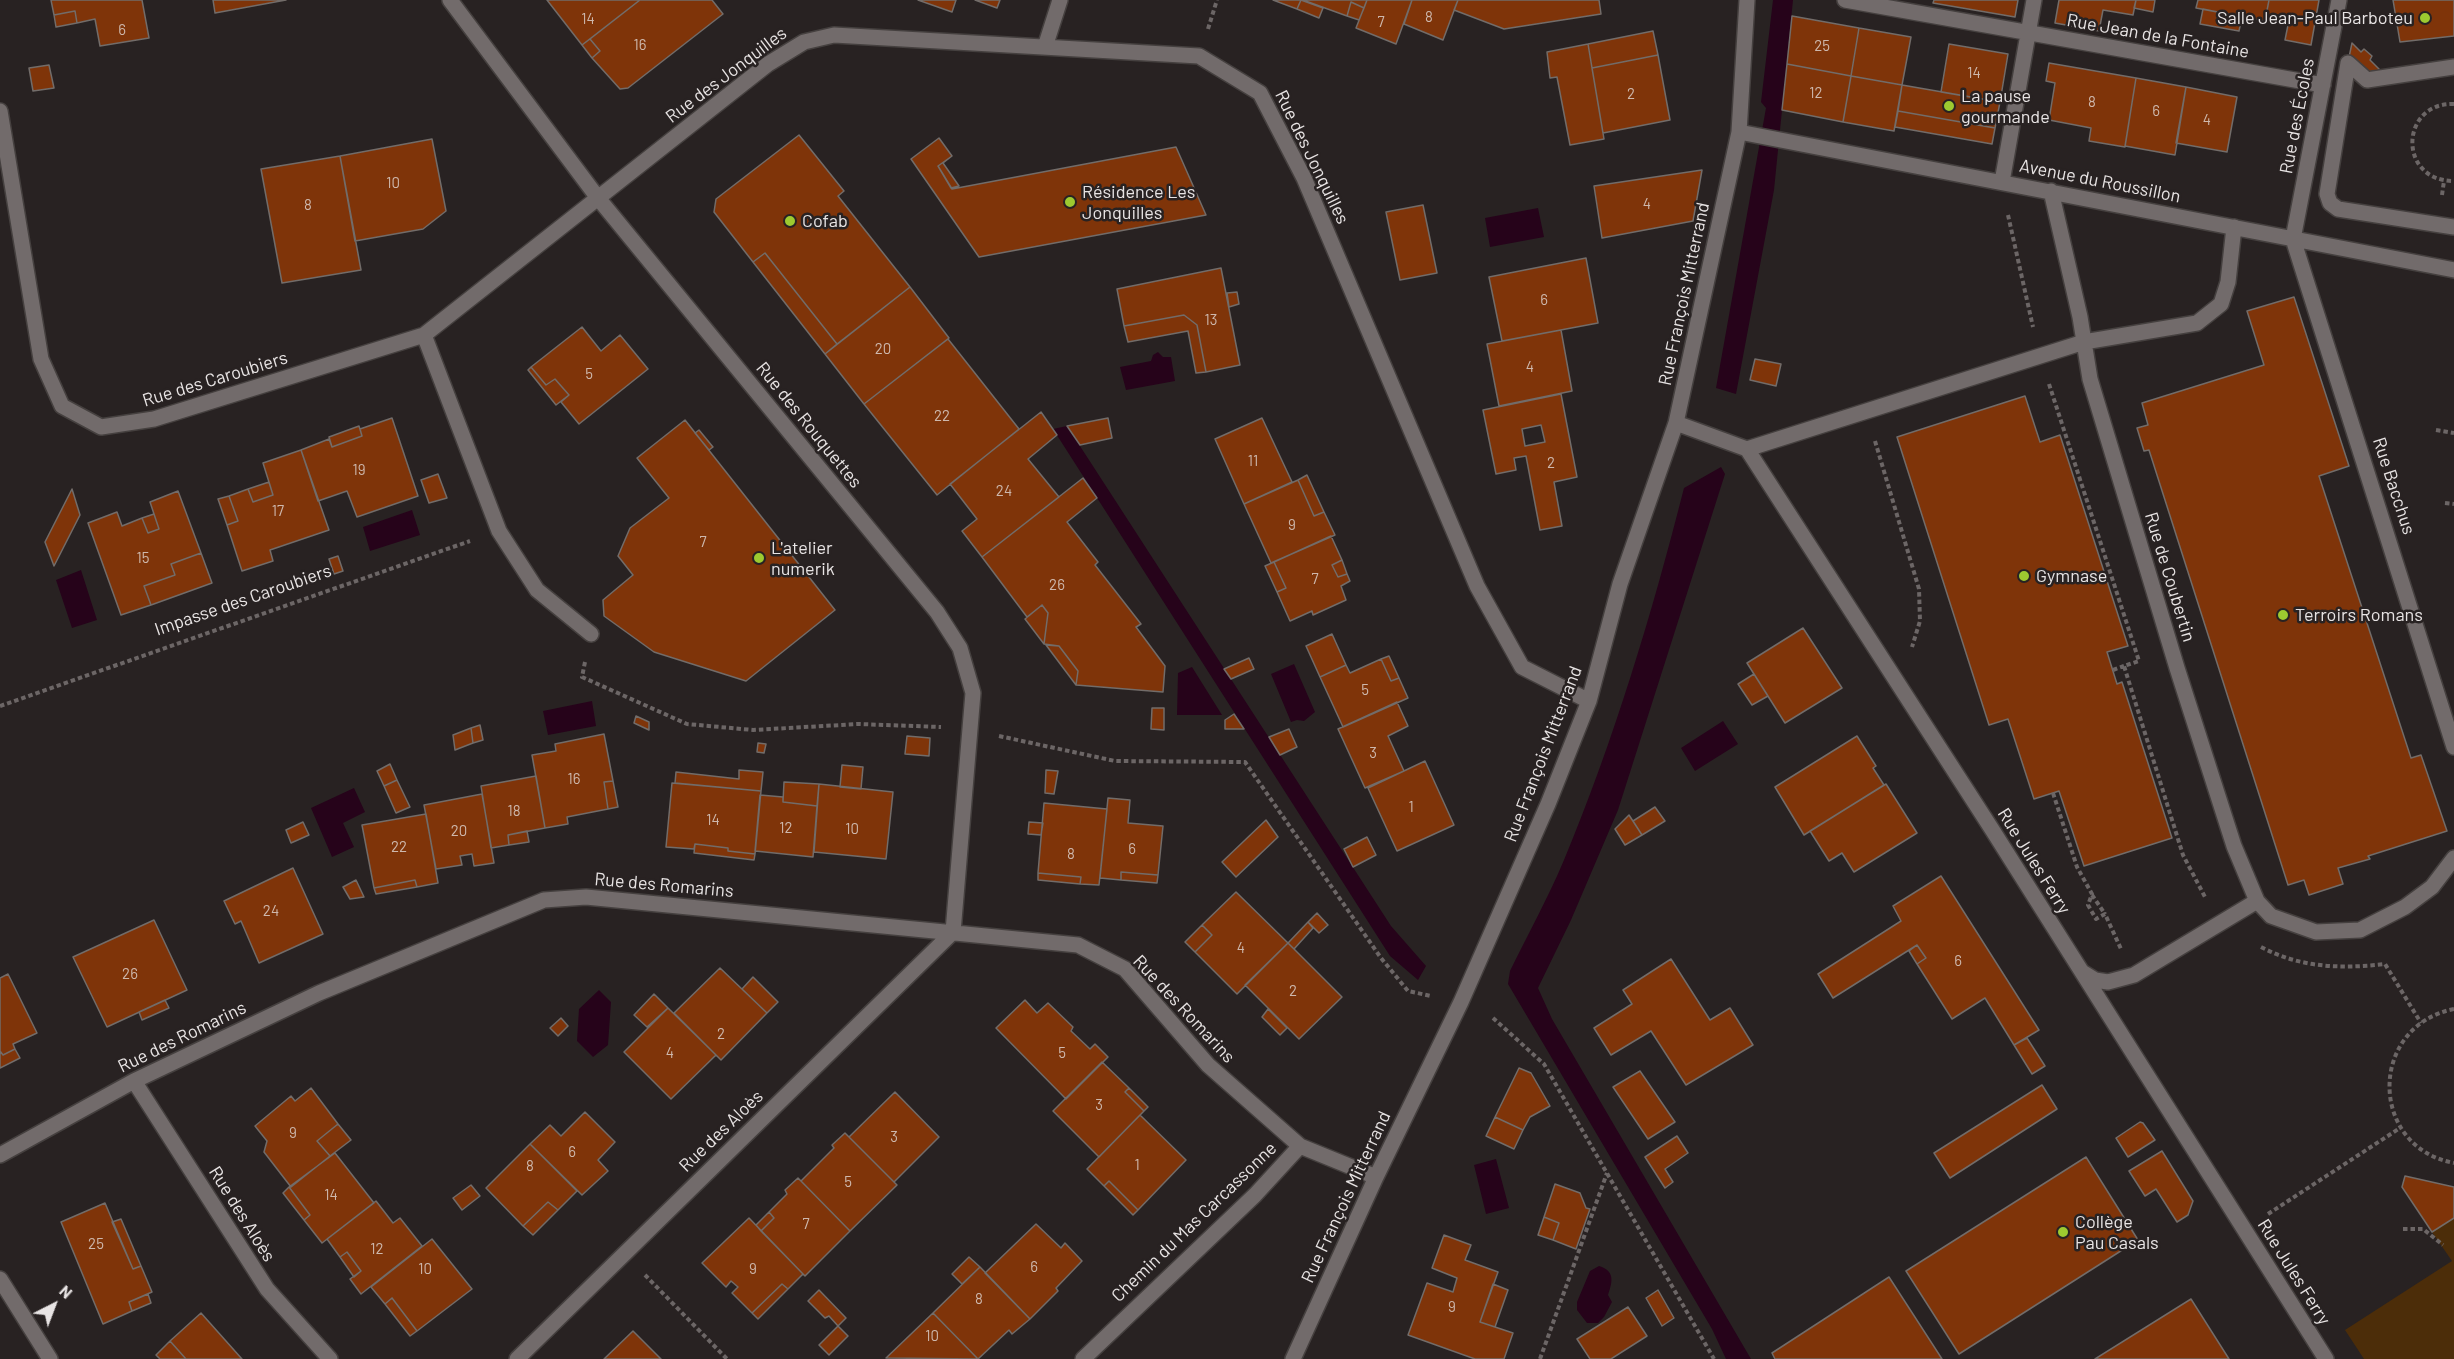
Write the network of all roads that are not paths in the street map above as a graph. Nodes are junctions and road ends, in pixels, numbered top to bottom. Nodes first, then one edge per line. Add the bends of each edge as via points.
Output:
1 (450, 0) edge
2 (1060, 0) edge
3 (1747, 0) edge
4 (1845, 0) edge
5 (2034, 0) edge
6 (2339, 0) edge
7 (2028, 33) junction
8 (1045, 47) junction
9 (2454, 67) edge
10 (2323, 86) junction
11 (0, 111) edge
12 (1739, 132) junction
13 (2002, 182) junction
14 (2051, 192) junction
15 (598, 198) junction
16 (2234, 227) junction
17 (2454, 227) edge
18 (2293, 239) junction
19 (2454, 270) edge
20 (424, 335) junction
21 (2085, 342) junction
22 (1676, 423) junction
23 (1748, 448) junction
24 (591, 634) road end
25 (1588, 701) junction
26 (2454, 747) edge
27 (2454, 858) edge
28 (2257, 901) junction
29 (953, 932) junction
30 (2080, 971) junction
31 (134, 1081) junction
32 (1300, 1146) junction
33 (0, 1155) edge
34 (1376, 1177) junction
35 (0, 1279) edge
36 (50, 1359) edge
37 (330, 1359) edge
38 (517, 1359) edge
39 (1083, 1359) edge
40 (1293, 1359) edge
41 (2326, 1359) edge

1 - 15 street, Rue des Rouquettes
2 - 8 street
3 - 12 street, Rue François Mitterrand
4 - 7 street, Rue Jean de la Fontaine
5 - 7 street
6 - 10 street, Rue des Écoles
7 - 10 street, Rue Jean de la Fontaine
7 - 13 street
8 - 15 street, Rue des Jonquilles via 834,35 804,42 768,64
8 - 25 street, Rue des Jonquilles via 1199,56 1260,93 1304,178 1477,586 1522,667
9 - 17 street via 2367,80 2348,63 2327,194 2338,208
10 - 18 street, Rue des Écoles
11 - 20 street, Rue des Caroubiers via 41,359 62,406 101,427 154,419
12 - 13 street, Avenue du Roussillon
12 - 22 street, Rue François Mitterrand
13 - 14 street, Avenue du Roussillon
14 - 16 street, Avenue du Roussillon
14 - 21 street, Rue de Coubertin
15 - 20 street, Rue des Caroubiers
15 - 29 street, Rue des Rouquettes via 937,612 960,648 973,693
16 - 18 street, Avenue du Roussillon
16 - 21 street via 2228,282 2221,304 2205,317 2197,323
18 - 19 street, Avenue du Roussillon
18 - 26 street, Rue Bacchus
20 - 24 street via 499,531 537,590
21 - 23 street
21 - 28 street, Rue de Coubertin via 2090,379 2175,660 2234,846
22 - 23 street
22 - 25 street, Rue François Mitterrand via 1620,584
23 - 30 street, Rue Jules Ferry
25 - 34 street, Rue François Mitterrand via 1548,804 1461,1002
27 - 28 street, Rue de Coubertin via 2432,887 2405,907 2360,930 2316,932 2271,916
28 - 30 street via 2134,975 2108,982
29 - 31 street, Rue des Romarins via 586,897 544,900 319,993
29 - 32 street, Rue des Romarins via 1078,945 1125,969 1208,1065
29 - 38 street, Rue des Aloès
30 - 41 street, Rue Jules Ferry
31 - 33 street, Rue des Romarins
31 - 37 street, Rue des Aloès via 267,1289
32 - 34 street, Chemin du Mas Carcassonne
32 - 39 street, Chemin du Mas Carcassonne via 1255,1195
34 - 40 street, Rue François Mitterrand
35 - 36 street

